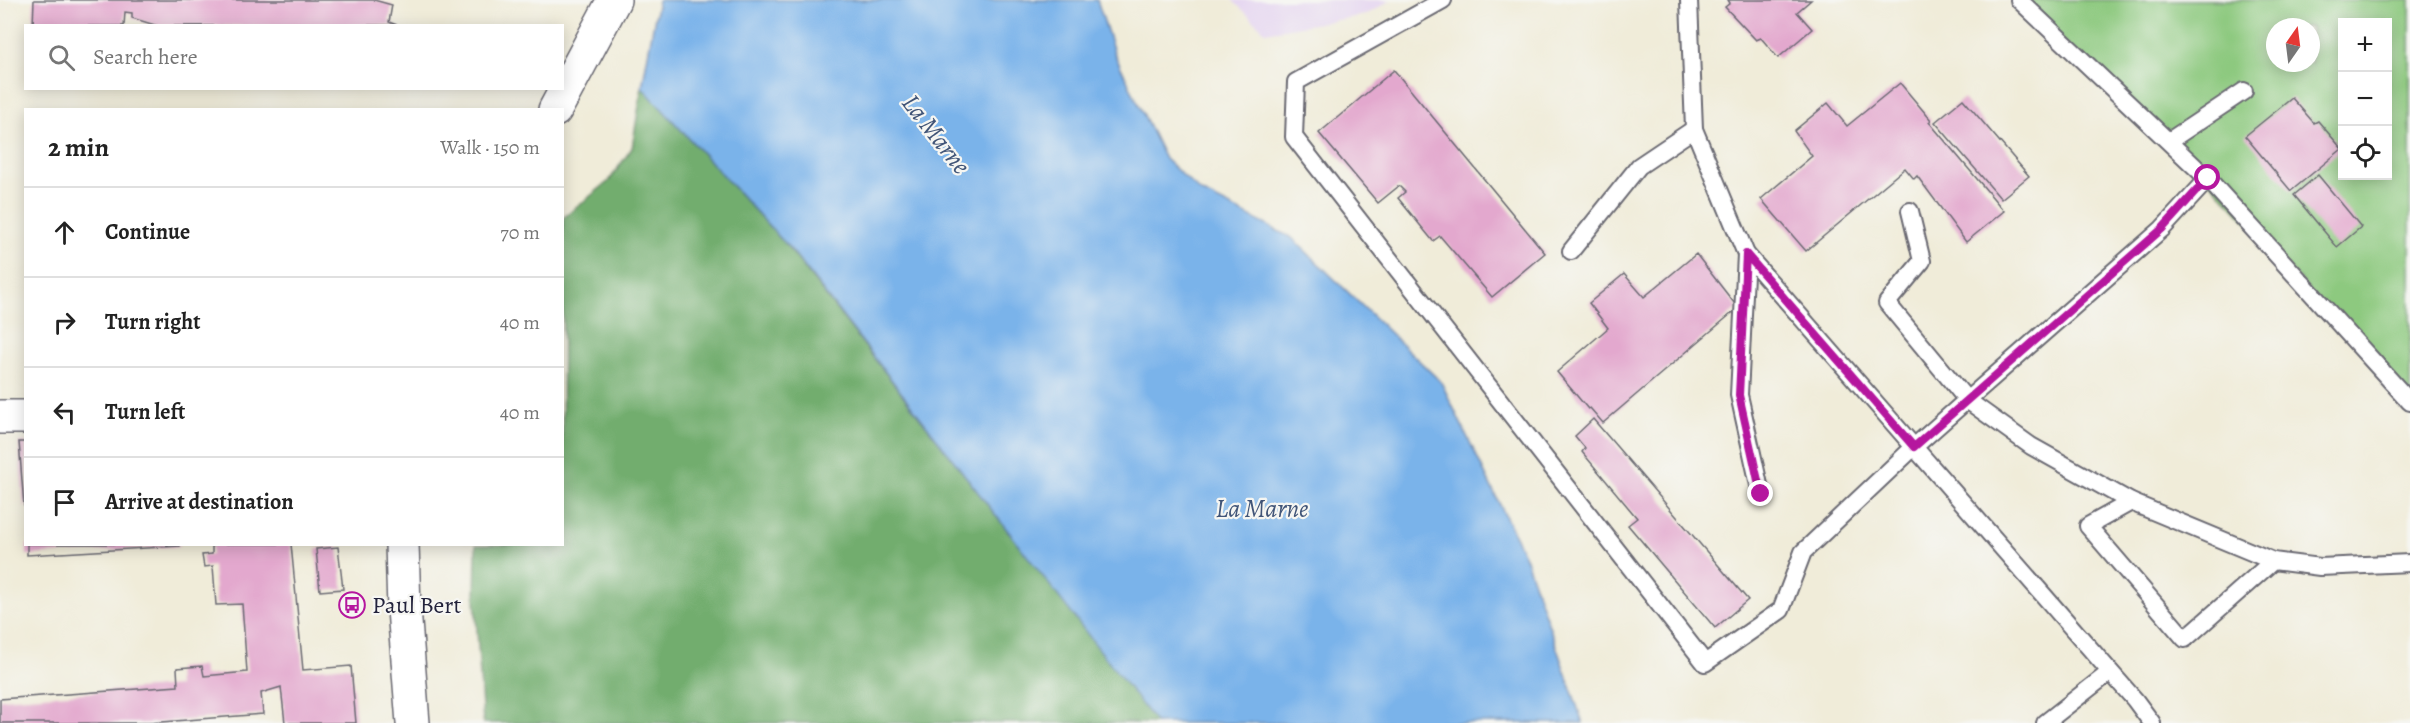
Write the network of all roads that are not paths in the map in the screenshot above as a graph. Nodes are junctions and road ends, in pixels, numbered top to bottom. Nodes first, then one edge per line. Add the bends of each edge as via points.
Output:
1 (614, 0) edge
2 (1443, 0) edge
3 (2019, 0) edge
4 (1687, 2) edge
5 (2244, 91) dead end
6 (556, 108) edge
7 (1694, 129) junction
8 (2169, 141) junction
9 (2208, 178) junction
10 (1910, 211) dead end
11 (1571, 251) dead end
12 (1746, 254) junction
13 (1967, 400) junction
14 (2410, 402) edge
15 (0, 417) edge
16 (24, 417) edge
17 (1914, 447) junction
18 (1761, 494) dead end
19 (2131, 502) junction
20 (402, 546) edge
21 (2273, 561) junction
22 (2410, 563) edge
23 (2110, 672) junction
24 (413, 723) edge
25 (2045, 723) edge
26 (2152, 723) edge

1 - 6 main road
2 - 17 lane via 1296,82 1294,136 1705,663 1781,610 1803,552
3 - 8 lane
4 - 7 lane
5 - 8 lane
7 - 11 lane via 1639,166
7 - 12 lane
8 - 9 lane
9 - 13 lane via 2162,229
9 - 14 lane
10 - 13 lane via 1922,261 1887,303
12 - 17 lane
12 - 18 lane via 1739,395
13 - 17 lane
13 - 19 lane via 2031,446
15 - 16 main road
17 - 23 lane
19 - 21 lane
19 - 21 lane via 2088,526 2185,639
20 - 24 main road
21 - 22 lane via 2320,567
23 - 25 lane
23 - 26 lane

